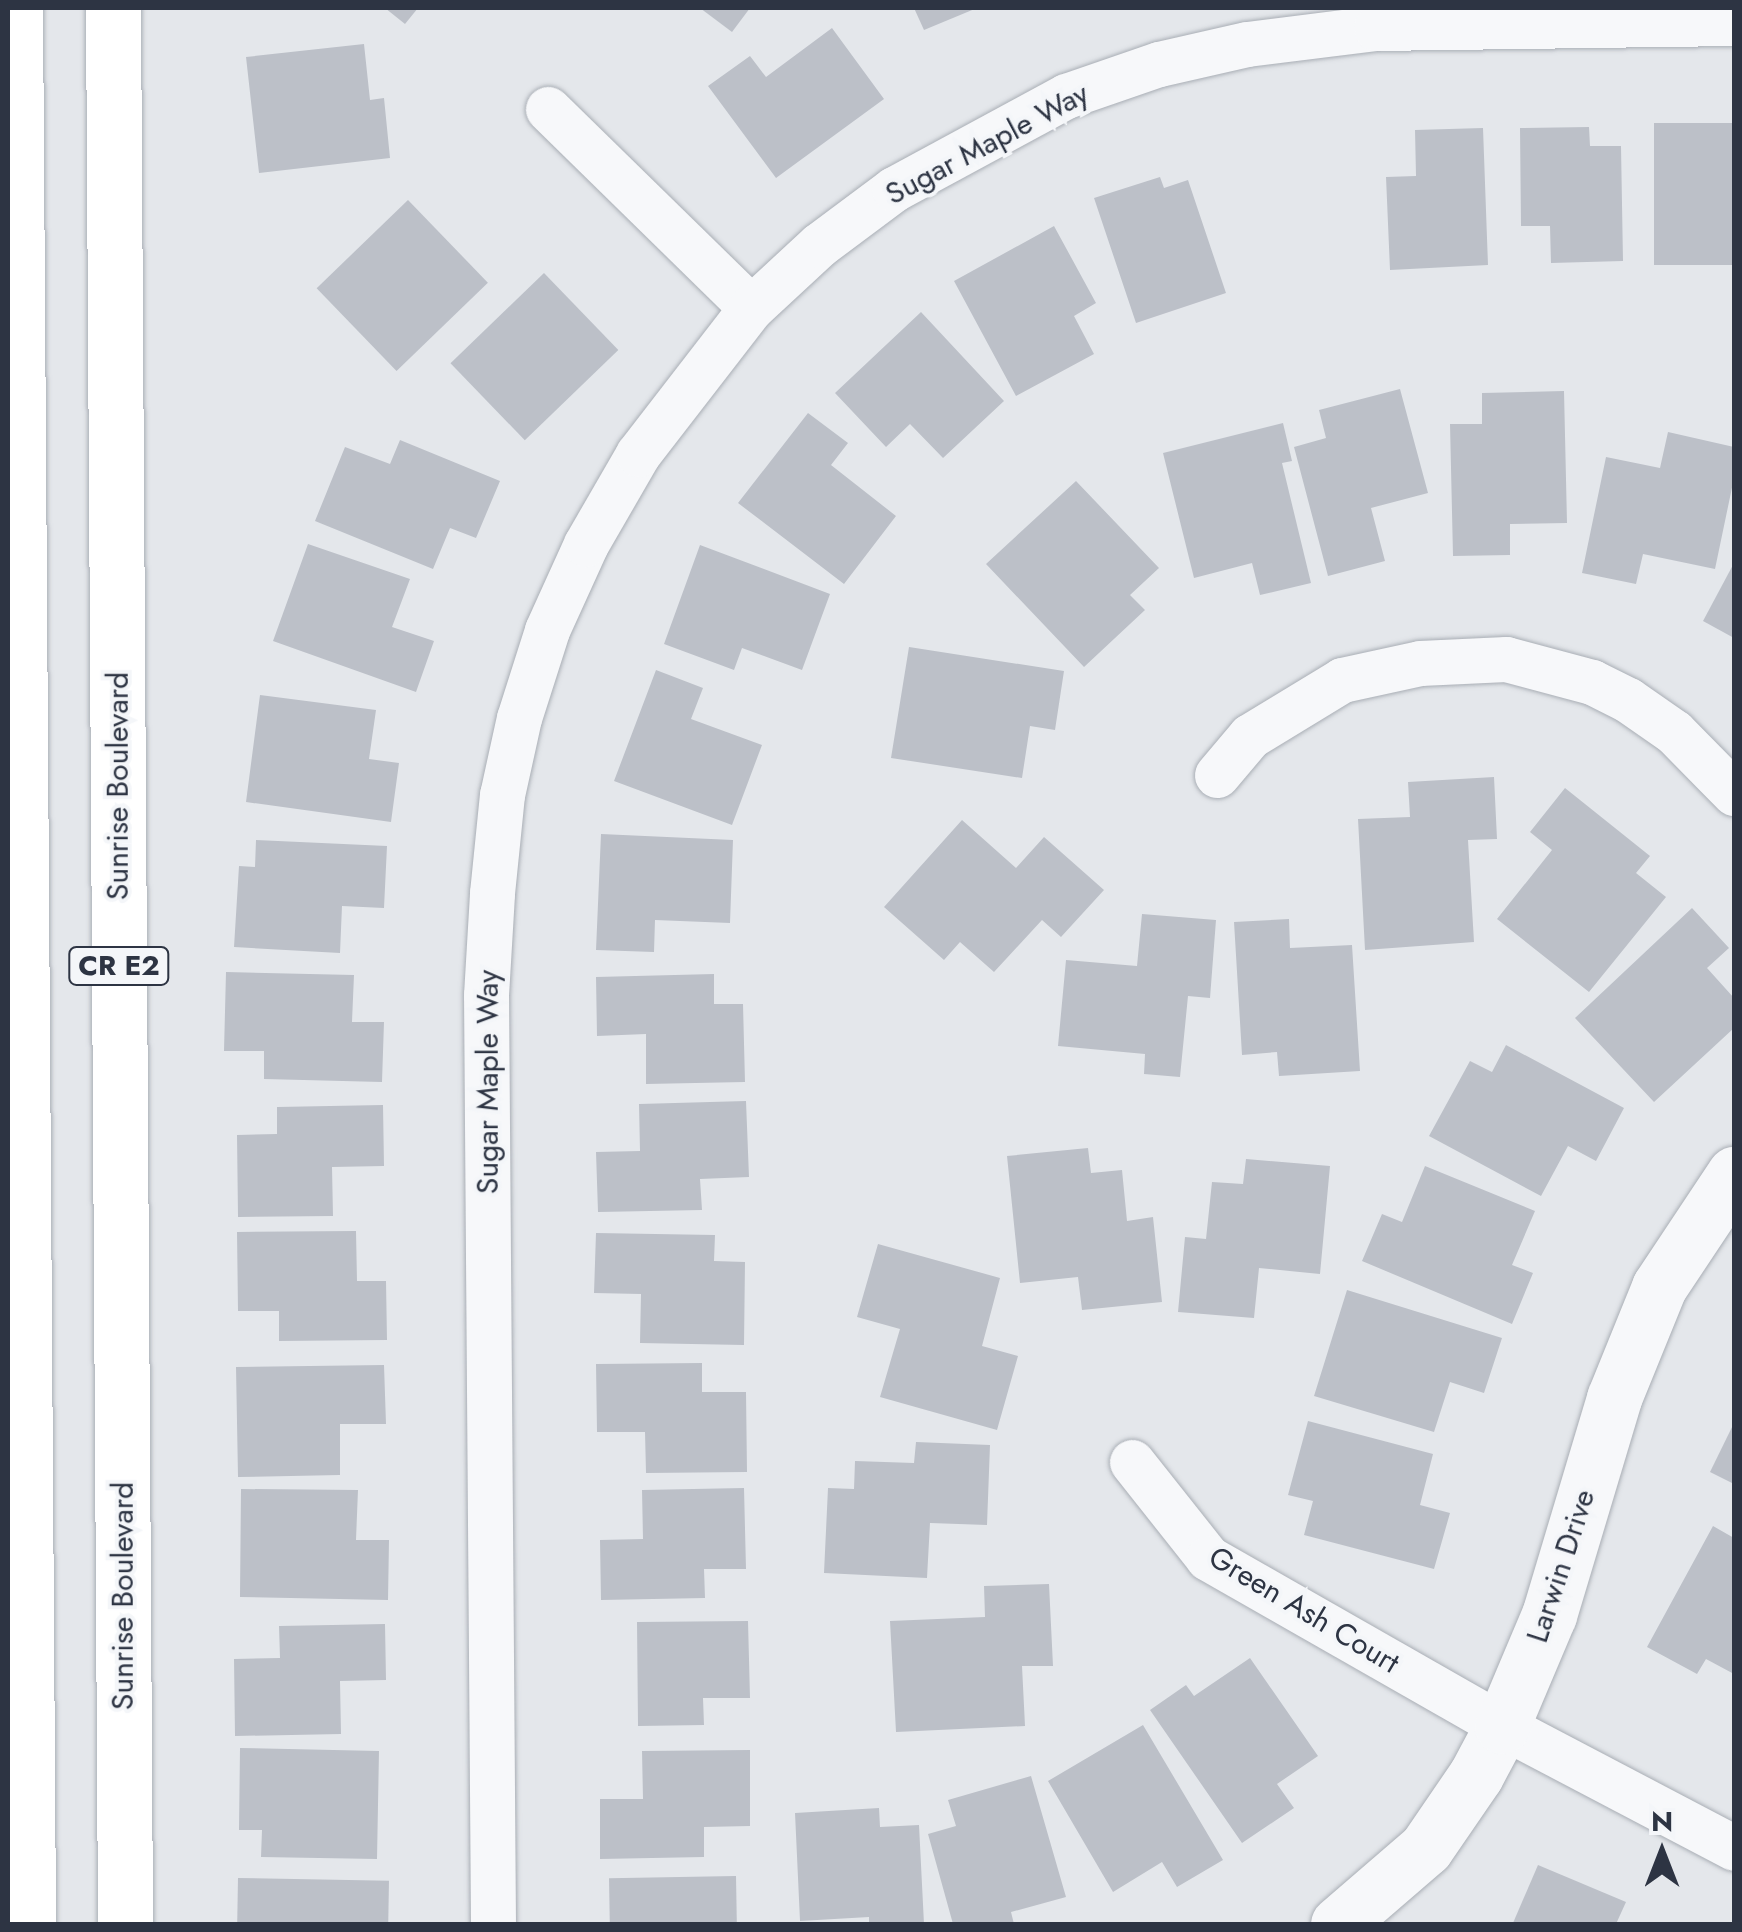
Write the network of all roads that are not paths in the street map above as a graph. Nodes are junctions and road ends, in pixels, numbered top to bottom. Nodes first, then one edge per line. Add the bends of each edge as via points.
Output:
1 (15, 8) edge
2 (113, 8) edge
3 (1734, 23) edge
4 (548, 109) dead end
5 (751, 308) junction
6 (1217, 775) dead end
7 (1734, 793) edge
8 (1734, 1174) edge
9 (1132, 1462) dead end
10 (1502, 1726) junction
11 (1734, 1848) edge
12 (28, 1924) edge
13 (125, 1924) edge
14 (493, 1924) edge
15 (1338, 1924) edge

1 - 12 main road
2 - 13 main road, Sunrise Boulevard / CR E2
3 - 5 street, Sugar Maple Way via 1376,28 1247,44 1159,64 1066,96 894,189
4 - 5 street
5 - 14 street, Sugar Maple Way via 638,454 586,544 547,630 502,795 486,995
6 - 7 street via 1250,736 1342,680 1420,663 1506,659 1592,682 1628,700 1674,732
8 - 10 street, Larwin Drive via 1659,1287 1614,1398 1549,1615
9 - 10 street, Green Ash Court via 1208,1558
10 - 11 street, Green Ash Court
10 - 15 street, Larwin Drive via 1426,1848

